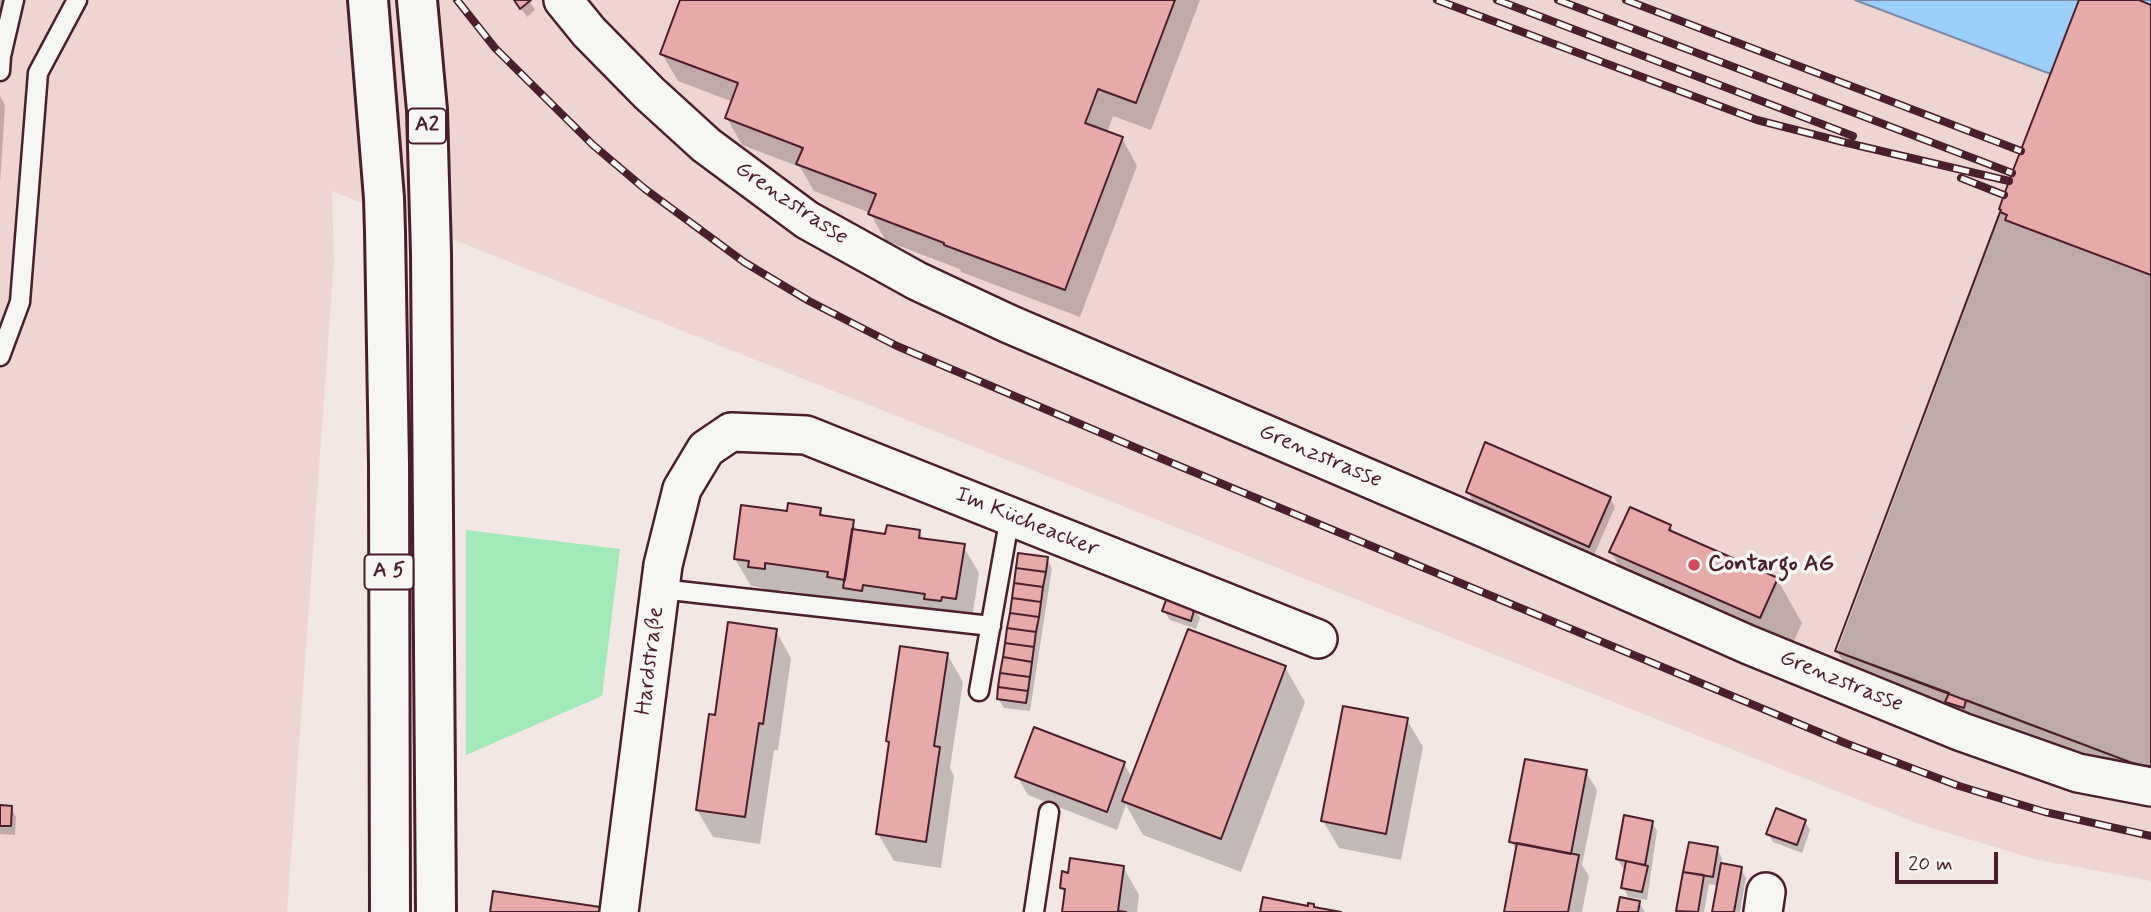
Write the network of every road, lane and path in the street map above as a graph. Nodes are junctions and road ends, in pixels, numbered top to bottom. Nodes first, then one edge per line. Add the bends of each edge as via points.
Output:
1 (14, 0) edge
2 (77, 0) edge
3 (368, 0) edge
4 (417, 0) edge
5 (563, 0) edge
6 (0, 71) edge
7 (385, 232) joint
8 (431, 253) joint
9 (0, 356) edge
10 (731, 432) joint
11 (1010, 516) junction
12 (661, 589) junction
13 (991, 626) junction
14 (1318, 639) dead end
15 (979, 691) dead end
16 (2151, 787) edge
17 (1049, 812) dead end
18 (390, 912) edge
19 (436, 912) edge
20 (619, 912) edge
21 (1034, 912) edge

1 - 6 lane
2 - 9 lane via 38,73 20,302
3 - 7 highway, A2
4 - 8 highway, A2 via 427,110
5 - 16 street, Grenzstrasse via 632,76 706,145 807,220 917,281 1749,645 1962,732 2078,773
7 - 18 highway, A 5
8 - 19 highway, A 5
10 - 11 street, Im Kücheacker via 806,435
10 - 12 street, Hardstraße via 706,449 682,489
11 - 13 lane
11 - 14 street, Im Kücheacker
12 - 13 lane
12 - 20 street, Hardstraße
13 - 15 lane
17 - 21 lane

